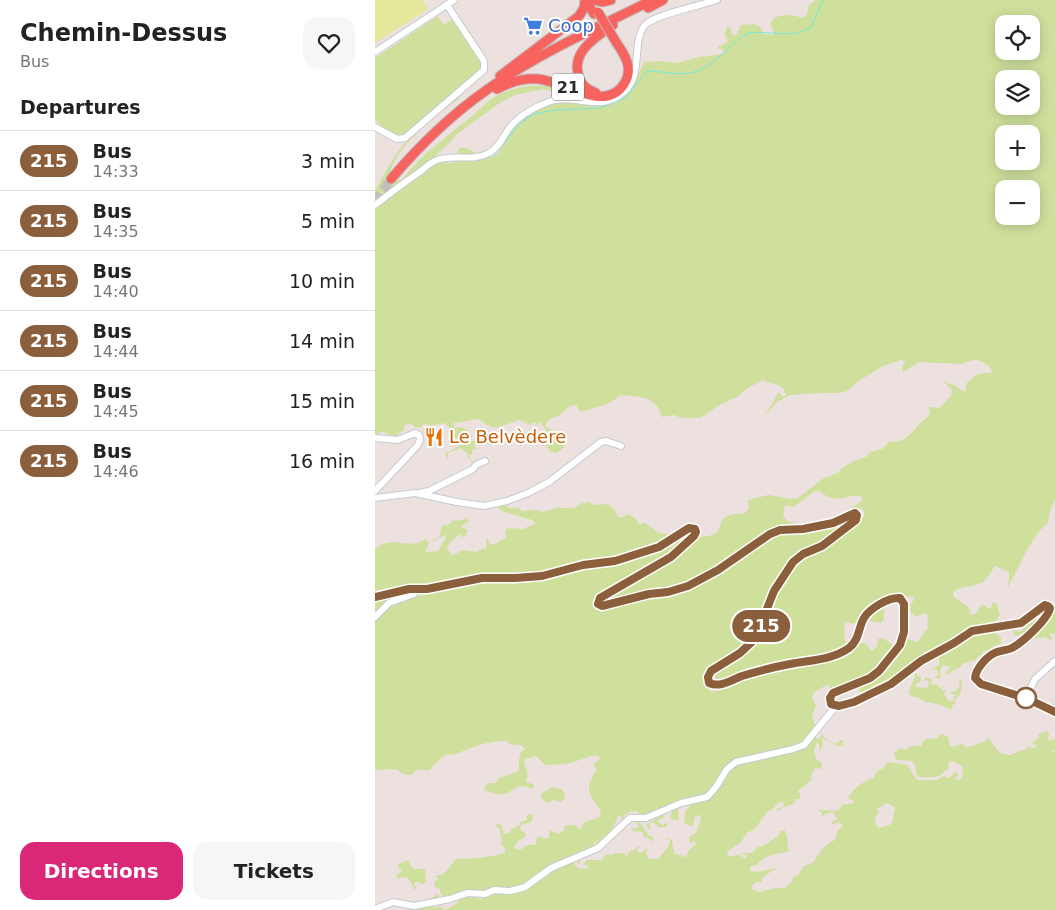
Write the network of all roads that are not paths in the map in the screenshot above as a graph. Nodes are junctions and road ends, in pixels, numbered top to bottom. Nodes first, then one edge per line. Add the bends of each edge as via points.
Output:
1 (454, 0) edge
2 (585, 0) edge
3 (590, 0) edge
4 (594, 0) edge
5 (611, 0) edge
6 (652, 0) edge
7 (663, 0) edge
8 (717, 0) edge
9 (447, 5) junction
10 (596, 13) junction
11 (615, 24) junction
12 (615, 43) junction
13 (375, 52) edge
14 (519, 70) junction
15 (466, 106) junction
16 (375, 127) edge
17 (391, 179) tunnel mouth
18 (375, 204) edge
19 (376, 440) edge
20 (621, 446) dead end
21 (485, 461) dead end
22 (375, 491) edge
23 (415, 493) junction
24 (375, 498) edge
25 (416, 589) junction
26 (375, 596) edge
27 (375, 617) edge
28 (1055, 661) edge
29 (1026, 698) junction
30 (836, 706) junction
31 (1055, 712) edge
32 (375, 909) edge

1 - 9 street
2 - 10 highway
2 - 15 highway via 585,8 579,16
3 - 10 highway
4 - 5 highway
6 - 14 highway via 561,45
7 - 11 highway
8 - 18 street via 646,24 639,38 633,76 619,96 601,102 570,98 547,102 514,122 492,155 435,161
9 - 13 street
9 - 16 street via 484,61 483,70 405,138 397,139
10 - 12 highway, bridge
11 - 12 highway via 590,41 580,56 579,78 590,91 606,92 622,80 623,63
11 - 14 highway
12 - 15 highway, 21 via 626,58 628,70 624,84 611,96 591,96 549,81 527,79 505,85
14 - 15 highway
15 - 17 highway via 423,144
19 - 22 street via 398,440 415,433 420,439
20 - 23 street via 601,442 549,482 507,502 484,506
21 - 23 street via 429,491
23 - 24 street
25 - 26 street
25 - 27 street via 414,594 386,605
25 - 30 street via 482,578 542,576 583,565 615,561 651,550 689,528 695,529 694,536 671,557 600,598 598,604 602,606 688,586 718,570 770,534 833,523 855,513 856,520 822,546 793,562 774,591 755,639 740,653 715,668 708,677 709,683 718,684 836,654 855,642 870,612 889,600 900,598 904,604 904,632 900,645 870,678 833,693 830,702
28 - 29 street via 1035,679
29 - 30 street via 981,684 976,680 976,674 990,656 1013,647 1043,621 1050,610 1047,605 1021,623 975,629 921,661 891,684 854,702
29 - 31 street
30 - 32 street via 804,745 735,762 707,797 645,818 630,818 598,848 551,868 527,886 485,894 467,893 414,906 392,902

